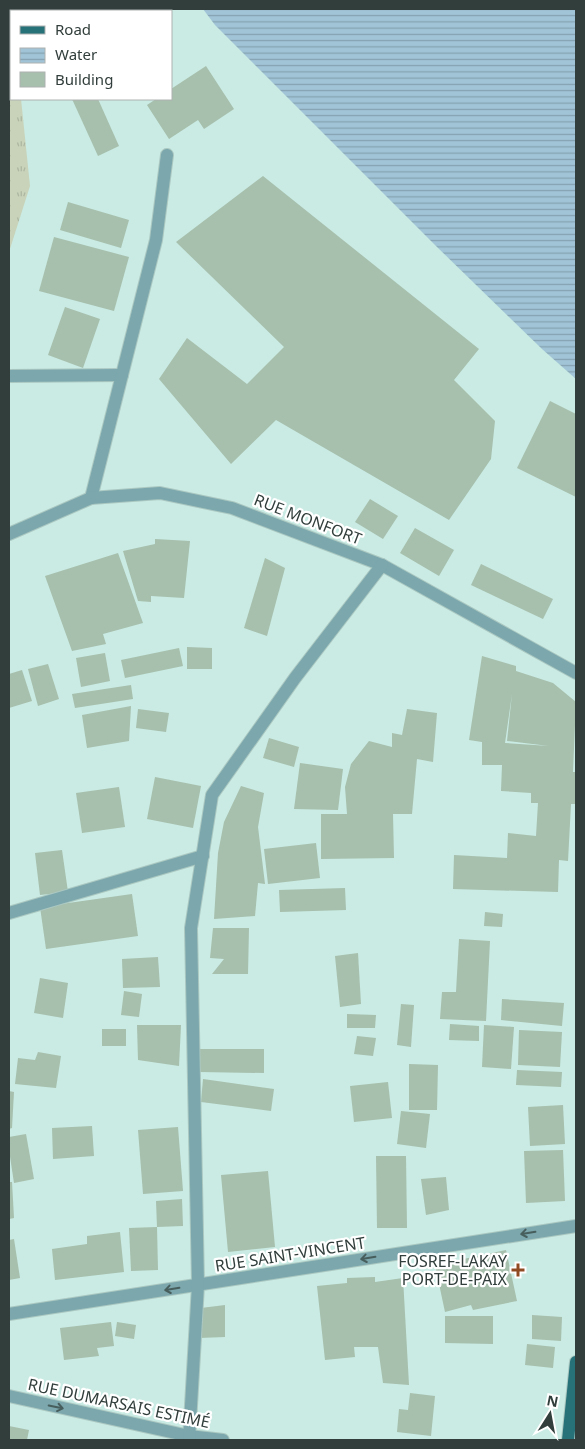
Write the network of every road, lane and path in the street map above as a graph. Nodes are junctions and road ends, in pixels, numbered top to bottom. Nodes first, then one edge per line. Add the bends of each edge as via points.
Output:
1 (167, 155) dead end
2 (122, 375) junction
3 (9, 376) edge
4 (91, 498) junction
5 (9, 534) edge
6 (382, 564) junction
7 (576, 672) edge
8 (203, 856) junction
9 (9, 913) edge
10 (576, 1226) edge
11 (198, 1285) junction
12 (9, 1314) edge
13 (576, 1362) edge
14 (9, 1396) edge
15 (189, 1438) edge
16 (223, 1440) edge
17 (568, 1440) edge

1 - 2 street via 156,240
2 - 3 street
2 - 4 street
4 - 5 street, RUE MONFORT
4 - 6 street, RUE MONFORT via 160,493 232,508
6 - 7 street, RUE MONFORT
6 - 8 street via 212,795
8 - 9 street
8 - 11 street via 191,928
10 -> 11 street, RUE SAINT-VINCENT
11 -> 12 street, RUE SAINT-VINCENT
11 - 15 street
13 - 17 main road
14 -> 15 street, RUE DUMARSAIS ESTIMÉ
15 - 16 street, RUE DUMARSAIS ESTIMÉ

